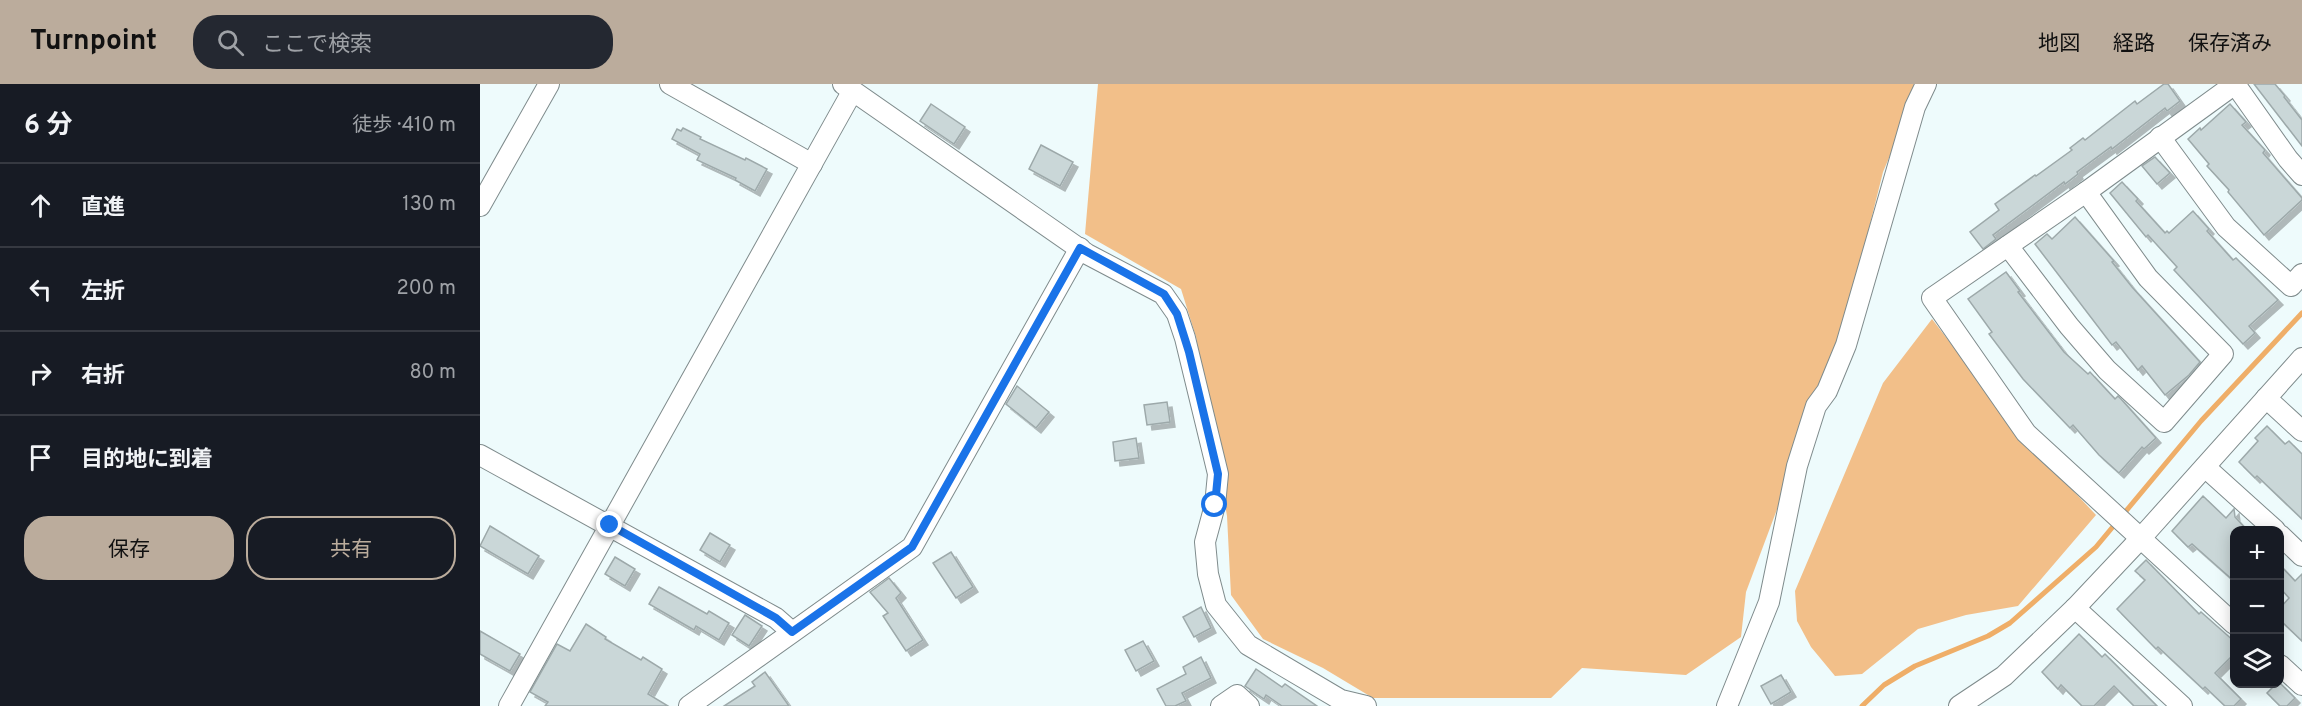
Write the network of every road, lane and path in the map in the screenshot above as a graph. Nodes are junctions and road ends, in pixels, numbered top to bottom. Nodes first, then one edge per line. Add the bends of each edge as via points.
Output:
1 (549, 84) edge
2 (670, 84) edge
3 (1926, 84) edge
4 (2235, 84) edge
5 (848, 88) edge
6 (2160, 137) junction
7 (812, 164) junction
8 (2302, 175) edge
9 (2086, 192) junction
10 (480, 206) edge
11 (2008, 246) junction
12 (1080, 248) junction
13 (2302, 274) edge
14 (2302, 358) edge
15 (2266, 398) junction
16 (2302, 430) edge
17 (480, 455) edge
18 (2205, 467) junction
19 (610, 525) junction
20 (2270, 526) edge
21 (2140, 539) junction
22 (2284, 539) edge
23 (2302, 556) edge
24 (2075, 608) junction
25 (2230, 620) edge
26 (792, 632) junction
27 (2284, 669) edge
28 (2302, 685) edge
29 (509, 706) edge
30 (689, 706) edge
31 (1221, 706) edge
32 (1249, 706) edge
33 (1366, 706) edge
34 (1727, 706) edge
35 (1959, 706) edge
36 (2182, 706) edge

1 - 10 street
2 - 7 street
3 - 34 street via 1915,107 1845,345 1827,391 1816,406 1797,466 1768,602
4 - 6 street
4 - 8 street
5 - 7 street
5 - 12 street
6 - 9 street
6 - 13 street via 2226,227 2291,286
7 - 19 street
9 - 11 street
9 - 11 street via 2148,278 2223,354 2164,422 2107,370
11 - 21 street via 1932,298 2026,434
12 - 26 street via 912,547
12 - 33 street via 1164,294 1177,314 1218,474 1205,542 1216,605 1248,645 1341,700
14 - 15 street
15 - 16 street
15 - 18 street
17 - 19 street
18 - 20 street
18 - 21 street
19 - 26 street via 776,618
19 - 29 street
21 - 24 street
21 - 25 street
22 - 23 street
24 - 35 street via 2004,676
24 - 36 street
26 - 30 street
27 - 28 street
31 - 32 street via 1237,695

